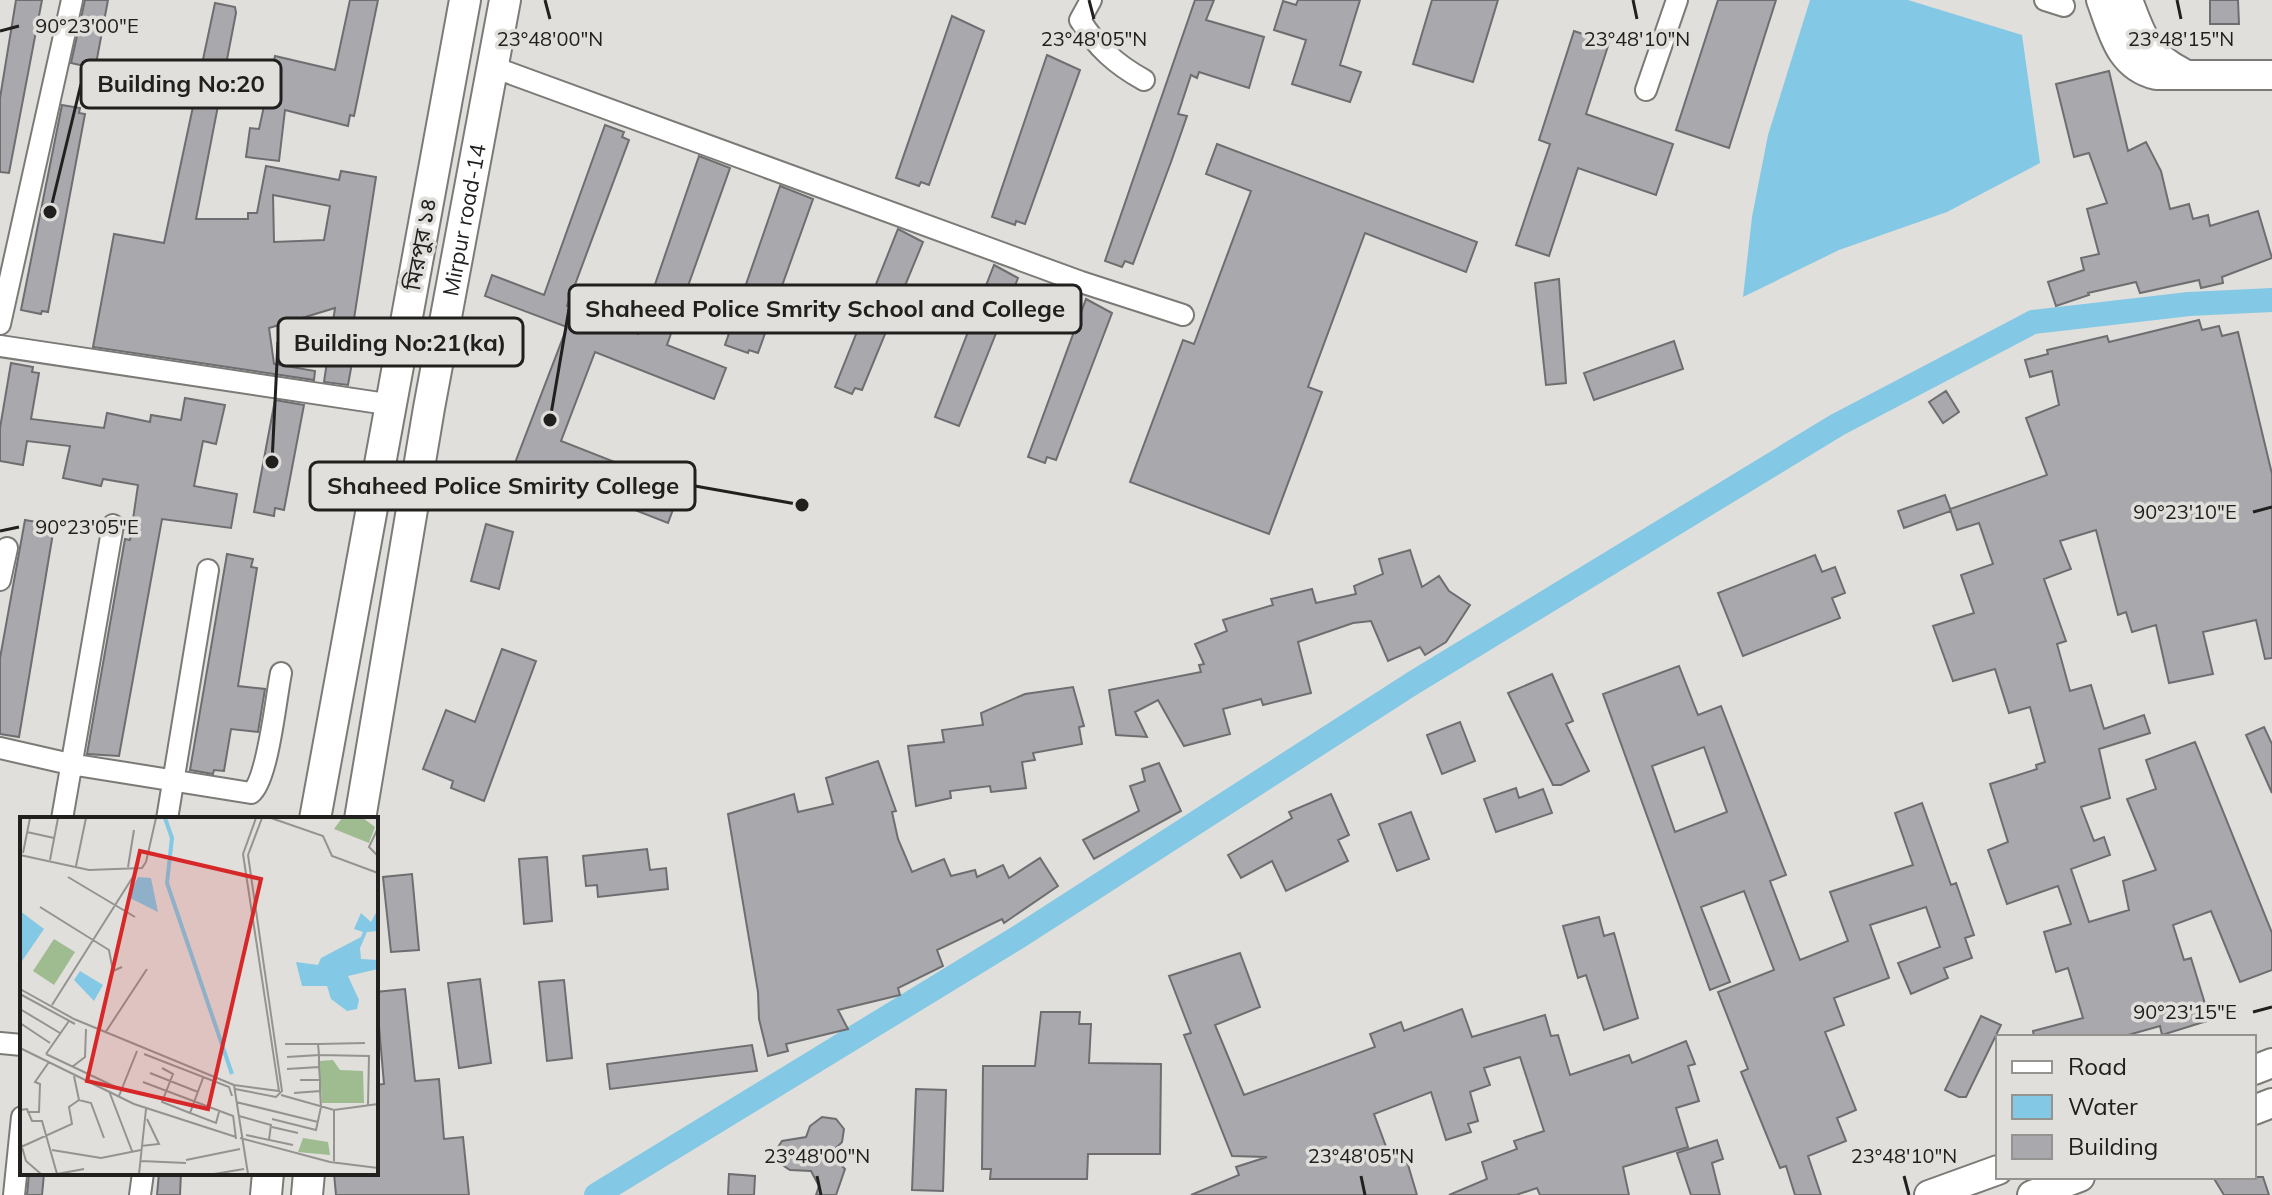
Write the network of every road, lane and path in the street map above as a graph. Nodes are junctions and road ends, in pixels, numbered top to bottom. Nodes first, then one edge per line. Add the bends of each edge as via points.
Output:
1 (72, 0) edge
2 (465, 0) edge
3 (505, 0) edge
4 (1091, 0) edge
5 (1677, 0) edge
6 (2101, 0) edge
7 (2128, 0) edge
8 (493, 67) junction
9 (2185, 74) junction
10 (2272, 75) edge
11 (1144, 80) dead end
12 (1646, 90) dead end
13 (1183, 315) dead end
14 (0, 324) edge
15 (0, 346) edge
16 (393, 405) junction
17 (113, 525) dead end
18 (7, 548) dead end
19 (208, 570) dead end
20 (0, 580) edge
21 (281, 673) dead end
22 (0, 748) edge
23 (70, 764) junction
24 (171, 782) junction
25 (62, 817) edge
26 (167, 817) edge
27 (315, 817) edge
28 (360, 817) edge
29 (0, 1043) edge
30 (20, 1045) edge
31 (20, 1136) edge
32 (1996, 1171) edge
33 (143, 1175) edge
34 (268, 1175) edge
35 (309, 1175) edge
36 (2073, 1179) edge
37 (2044, 1187) edge
38 (14, 1195) edge
39 (140, 1195) edge
40 (266, 1195) edge
41 (307, 1195) edge
42 (1929, 1195) edge

1 - 14 street
2 - 16 main road, মিরপুর ১৪
3 - 8 main road, Mirpur road-14
4 - 11 street via 1080,20 1094,43
5 - 12 street
6 - 9 street via 2130,64 2156,75
7 - 9 street via 2147,47
8 - 13 street
8 - 28 main road, Mirpur road-14
9 - 10 street
15 - 16 street
16 - 27 main road, মিরপুর ১৪
17 - 23 street
18 - 20 street
19 - 24 street
21 - 24 street via 257,788 243,794
22 - 23 street
23 - 24 street
23 - 25 street
24 - 26 street
29 - 30 street
31 - 38 street
32 - 42 street
33 - 39 street
34 - 40 main road
35 - 41 main road
36 - 37 street

